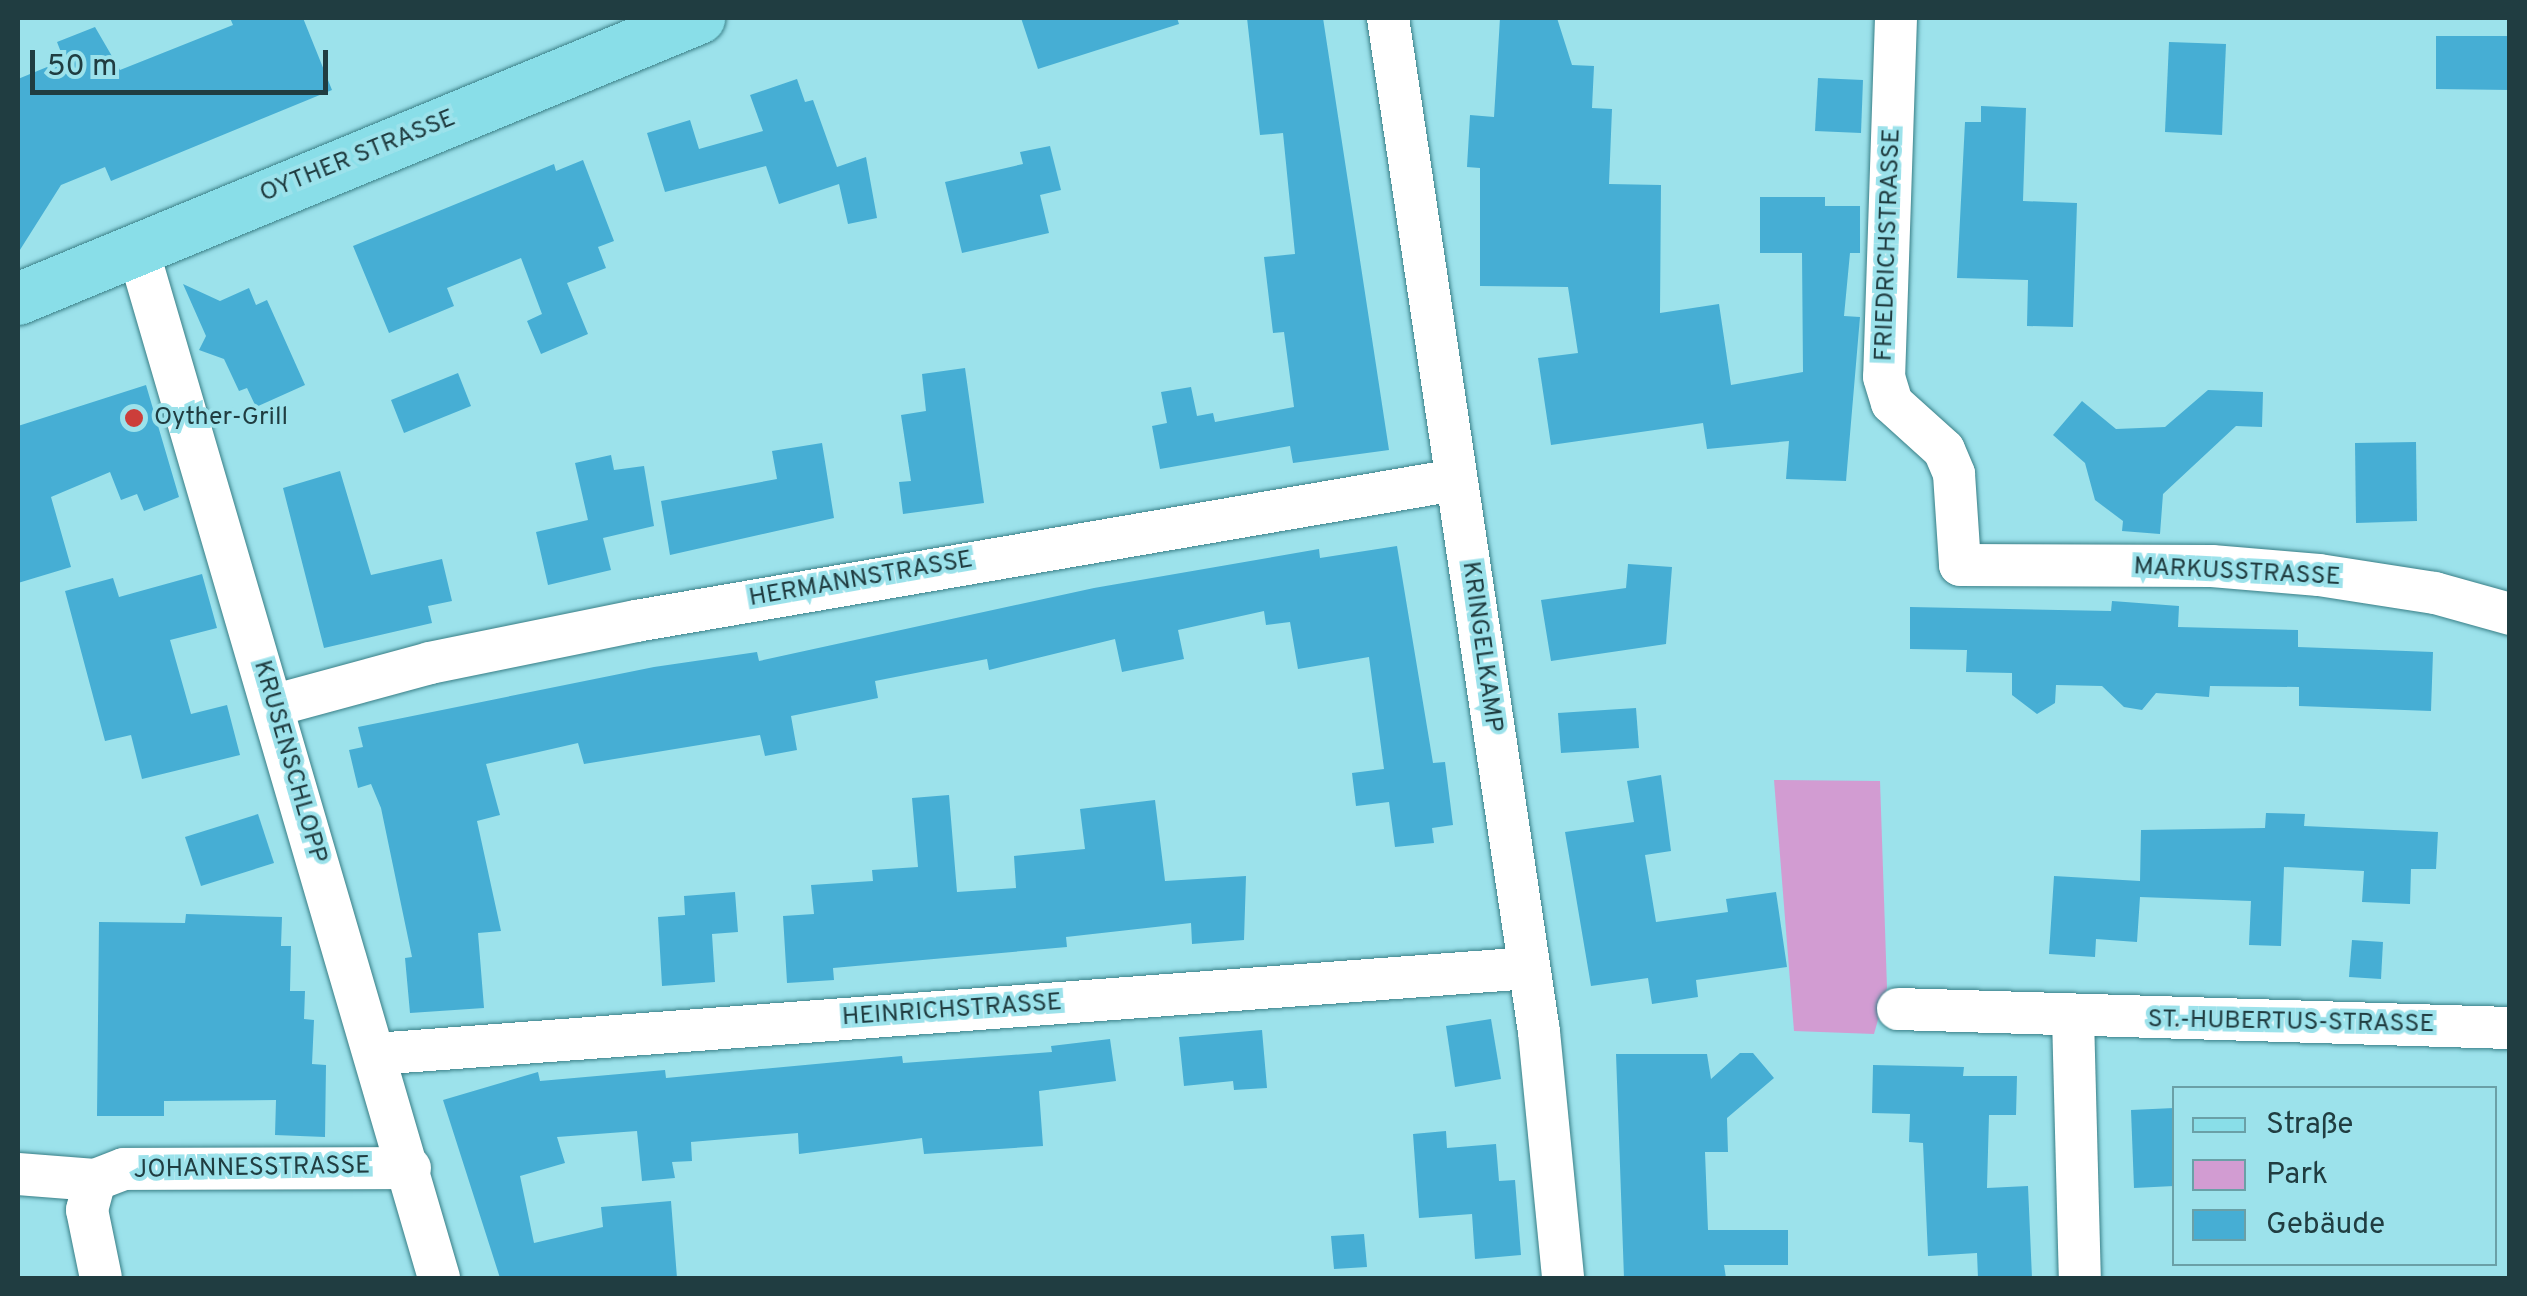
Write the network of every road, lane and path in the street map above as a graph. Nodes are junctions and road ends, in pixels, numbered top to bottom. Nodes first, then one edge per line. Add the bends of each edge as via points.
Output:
1 (699, 18) edge
2 (1388, 18) edge
3 (1896, 18) edge
4 (137, 247) junction
5 (18, 298) edge
6 (1455, 480) junction
7 (1960, 565) joint
8 (2510, 614) edge
9 (272, 706) junction
10 (1529, 968) junction
11 (1898, 1009) dead end
12 (2073, 1017) junction
13 (2510, 1028) edge
14 (375, 1054) junction
15 (410, 1168) junction
16 (18, 1174) edge
17 (95, 1180) junction
18 (101, 1278) edge
19 (439, 1278) edge
20 (1563, 1278) edge
21 (2080, 1278) edge

1 - 4 main road, OYTHER STRASSE
2 - 6 street, KRINGELKAMP
3 - 7 street, FRIEDRICHSTRASSE via 1884,378 1892,403 1944,450 1954,474
4 - 5 main road, OYTHER STRASSE
4 - 9 street, KRUSENSCHLOPP
6 - 9 street, HERMANNSTRASSE via 636,620
6 - 10 street, KRINGELKAMP
7 - 8 street, MARKUSSTRASSE via 2212,566 2319,575 2435,593
9 - 14 street, KRUSENSCHLOPP
10 - 14 street, HEINRICHSTRASSE
10 - 20 street, KRINGELKAMP
11 - 12 street, ST.-HUBERTUS-STRASSE
12 - 13 street, ST.-HUBERTUS-STRASSE
12 - 21 street
14 - 15 street, KRUSENSCHLOPP
15 - 17 street, JOHANNESSTRASSE via 124,1169
15 - 19 street, KRUSENSCHLOPP
16 - 17 street, JOHANNESSTRASSE
17 - 18 street via 86,1210

